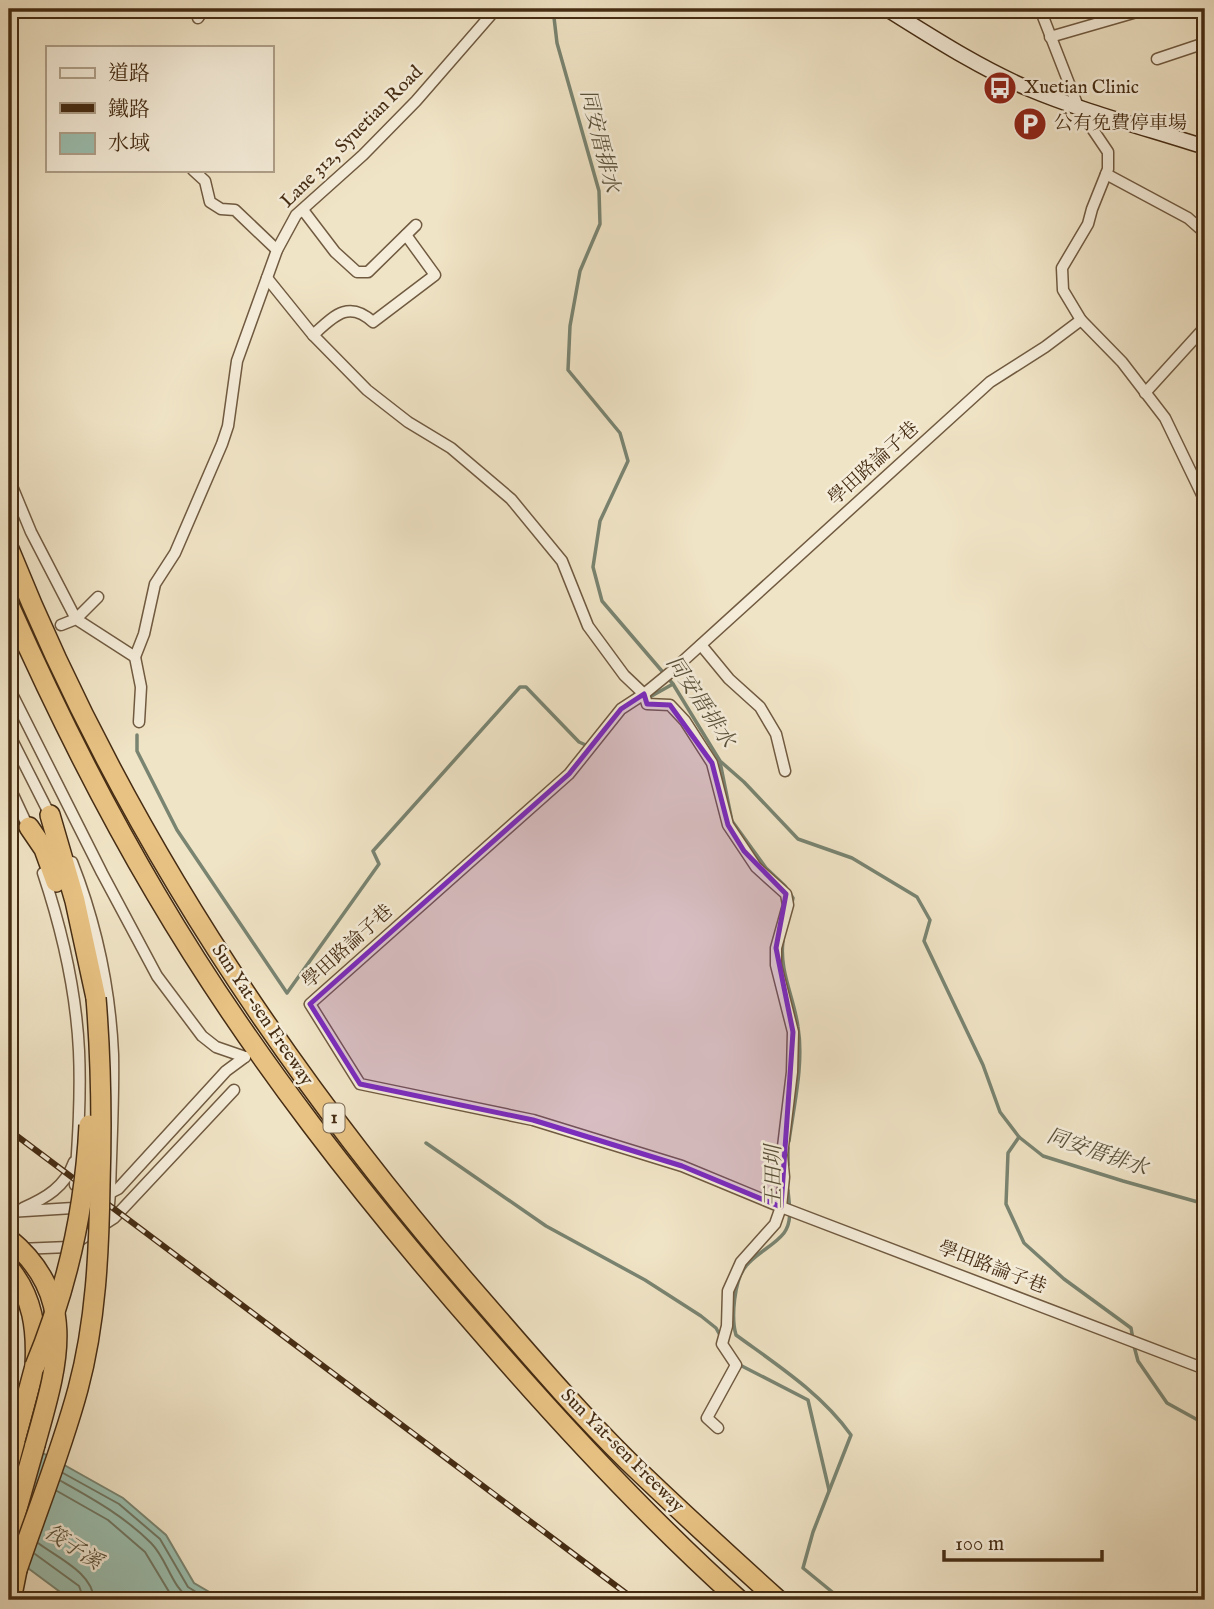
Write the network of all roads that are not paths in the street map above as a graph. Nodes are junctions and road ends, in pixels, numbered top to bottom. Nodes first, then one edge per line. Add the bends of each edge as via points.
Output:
1 (496, 9) edge
2 (887, 9) edge
3 (1040, 9) edge
4 (1147, 9) edge
5 (1050, 37) junction
6 (1205, 43) edge
7 (1157, 59) dead end
8 (1079, 108) junction
9 (1205, 148) edge
10 (195, 172) edge
11 (1106, 174) junction
12 (303, 210) junction
13 (416, 225) dead end
14 (1205, 233) edge
15 (406, 235) junction
16 (277, 250) junction
17 (267, 278) junction
18 (1080, 320) junction
19 (1205, 327) edge
20 (313, 335) junction
21 (1145, 393) junction
22 (9, 479) edge
23 (1205, 501) edge
24 (9, 549) edge
25 (98, 597) dead end
26 (9, 605) edge
27 (76, 619) junction
28 (61, 625) tunnel mouth
29 (701, 645) junction
30 (135, 657) junction
31 (9, 688) edge
32 (644, 694) junction
33 (139, 722) dead end
34 (9, 734) edge
35 (785, 771) dead end
36 (9, 786) edge
37 (50, 815) junction
38 (29, 827) junction
39 (90, 1000) junction
40 (234, 1090) dead end
41 (77, 1153) junction
42 (110, 1193) junction
43 (781, 1207) junction
44 (73, 1208) junction
45 (11, 1212) edge
46 (107, 1223) junction
47 (94, 1232) junction
48 (9, 1239) edge
49 (9, 1249) edge
50 (9, 1268) edge
51 (35, 1366) junction
52 (1205, 1369) edge
53 (718, 1428) dead end
54 (9, 1463) edge
55 (9, 1537) edge
56 (11, 1600) edge
57 (739, 1600) edge
58 (778, 1600) edge

1 - 12 street, Lane 312, Syuetian Road via 416,101
2 - 8 main road via 1026,88
3 - 5 street
4 - 5 street
5 - 8 street
6 - 7 street
8 - 9 main road
8 - 11 street via 1108,152
10 - 16 street via 205,181 210,202 235,210
11 - 14 street via 1188,218
11 - 18 street via 1088,224 1062,268 1063,290
12 - 15 street via 357,272 368,272
12 - 16 street, Lane 312, Syuetian Road
13 - 15 street
15 - 20 street via 435,275 373,322 353,310 334,316
16 - 17 street, Lane 312, Syuetian Road
17 - 20 street
17 - 30 street, Lane 312, Syuetian Road via 237,361 222,444 175,552 155,584
18 - 21 street
18 - 29 street, 學田路論子巷 via 990,382
19 - 21 street
20 - 32 street via 368,390 451,448 511,499 562,561 598,642
21 - 23 street via 1164,418
22 - 27 street
24 - 58 highway, Sun Yat-sen Freeway / 1 via 53,652 122,790 176,886 304,1078 383,1182 541,1368 626,1459
25 - 27 street
26 - 57 highway, Sun Yat-sen Freeway / 1 via 80,757 158,897 286,1091 366,1196 516,1373 610,1476
27 - 28 street
27 - 30 street
29 - 32 street, 學田路論子巷
29 - 35 street via 760,707 776,734
30 - 33 street via 141,687
31 - 42 street via 157,976 202,1036 216,1047 245,1057 226,1071
32 - 43 street via 647,704 670,705 685,721 712,763 728,825 756,867 786,894 788,905 776,965 793,1032
32 - 43 street, 學田路論子巷 via 621,709 569,774 310,1003 360,1084 533,1120 682,1166
34 - 37 street
36 - 38 street
37 - 39 highway via 75,901
37 - 42 street via 86,896 107,997 113,1054
38 - 39 highway via 44,849 64,905
38 - 41 street via 54,906 72,991 79,1061
39 - 51 highway, bridge via 90,1099 81,1207 62,1288
39 - 56 highway, bridge via 101,1056 102,1112 94,1304 78,1391
40 - 46 street
41 - 44 street
41 - 45 street via 56,1190
42 - 44 street
42 - 46 street
43 - 52 street, 學田路論子巷
43 - 53 street via 775,1224 741,1262 728,1291 722,1344 736,1365 708,1418
44 - 45 street
44 - 47 street via 78,1224
46 - 47 street
47 - 49 street via 69,1247
48 - 55 highway, bridge via 41,1275 58,1330 51,1386
50 - 51 highway via 32,1310
51 - 54 highway

